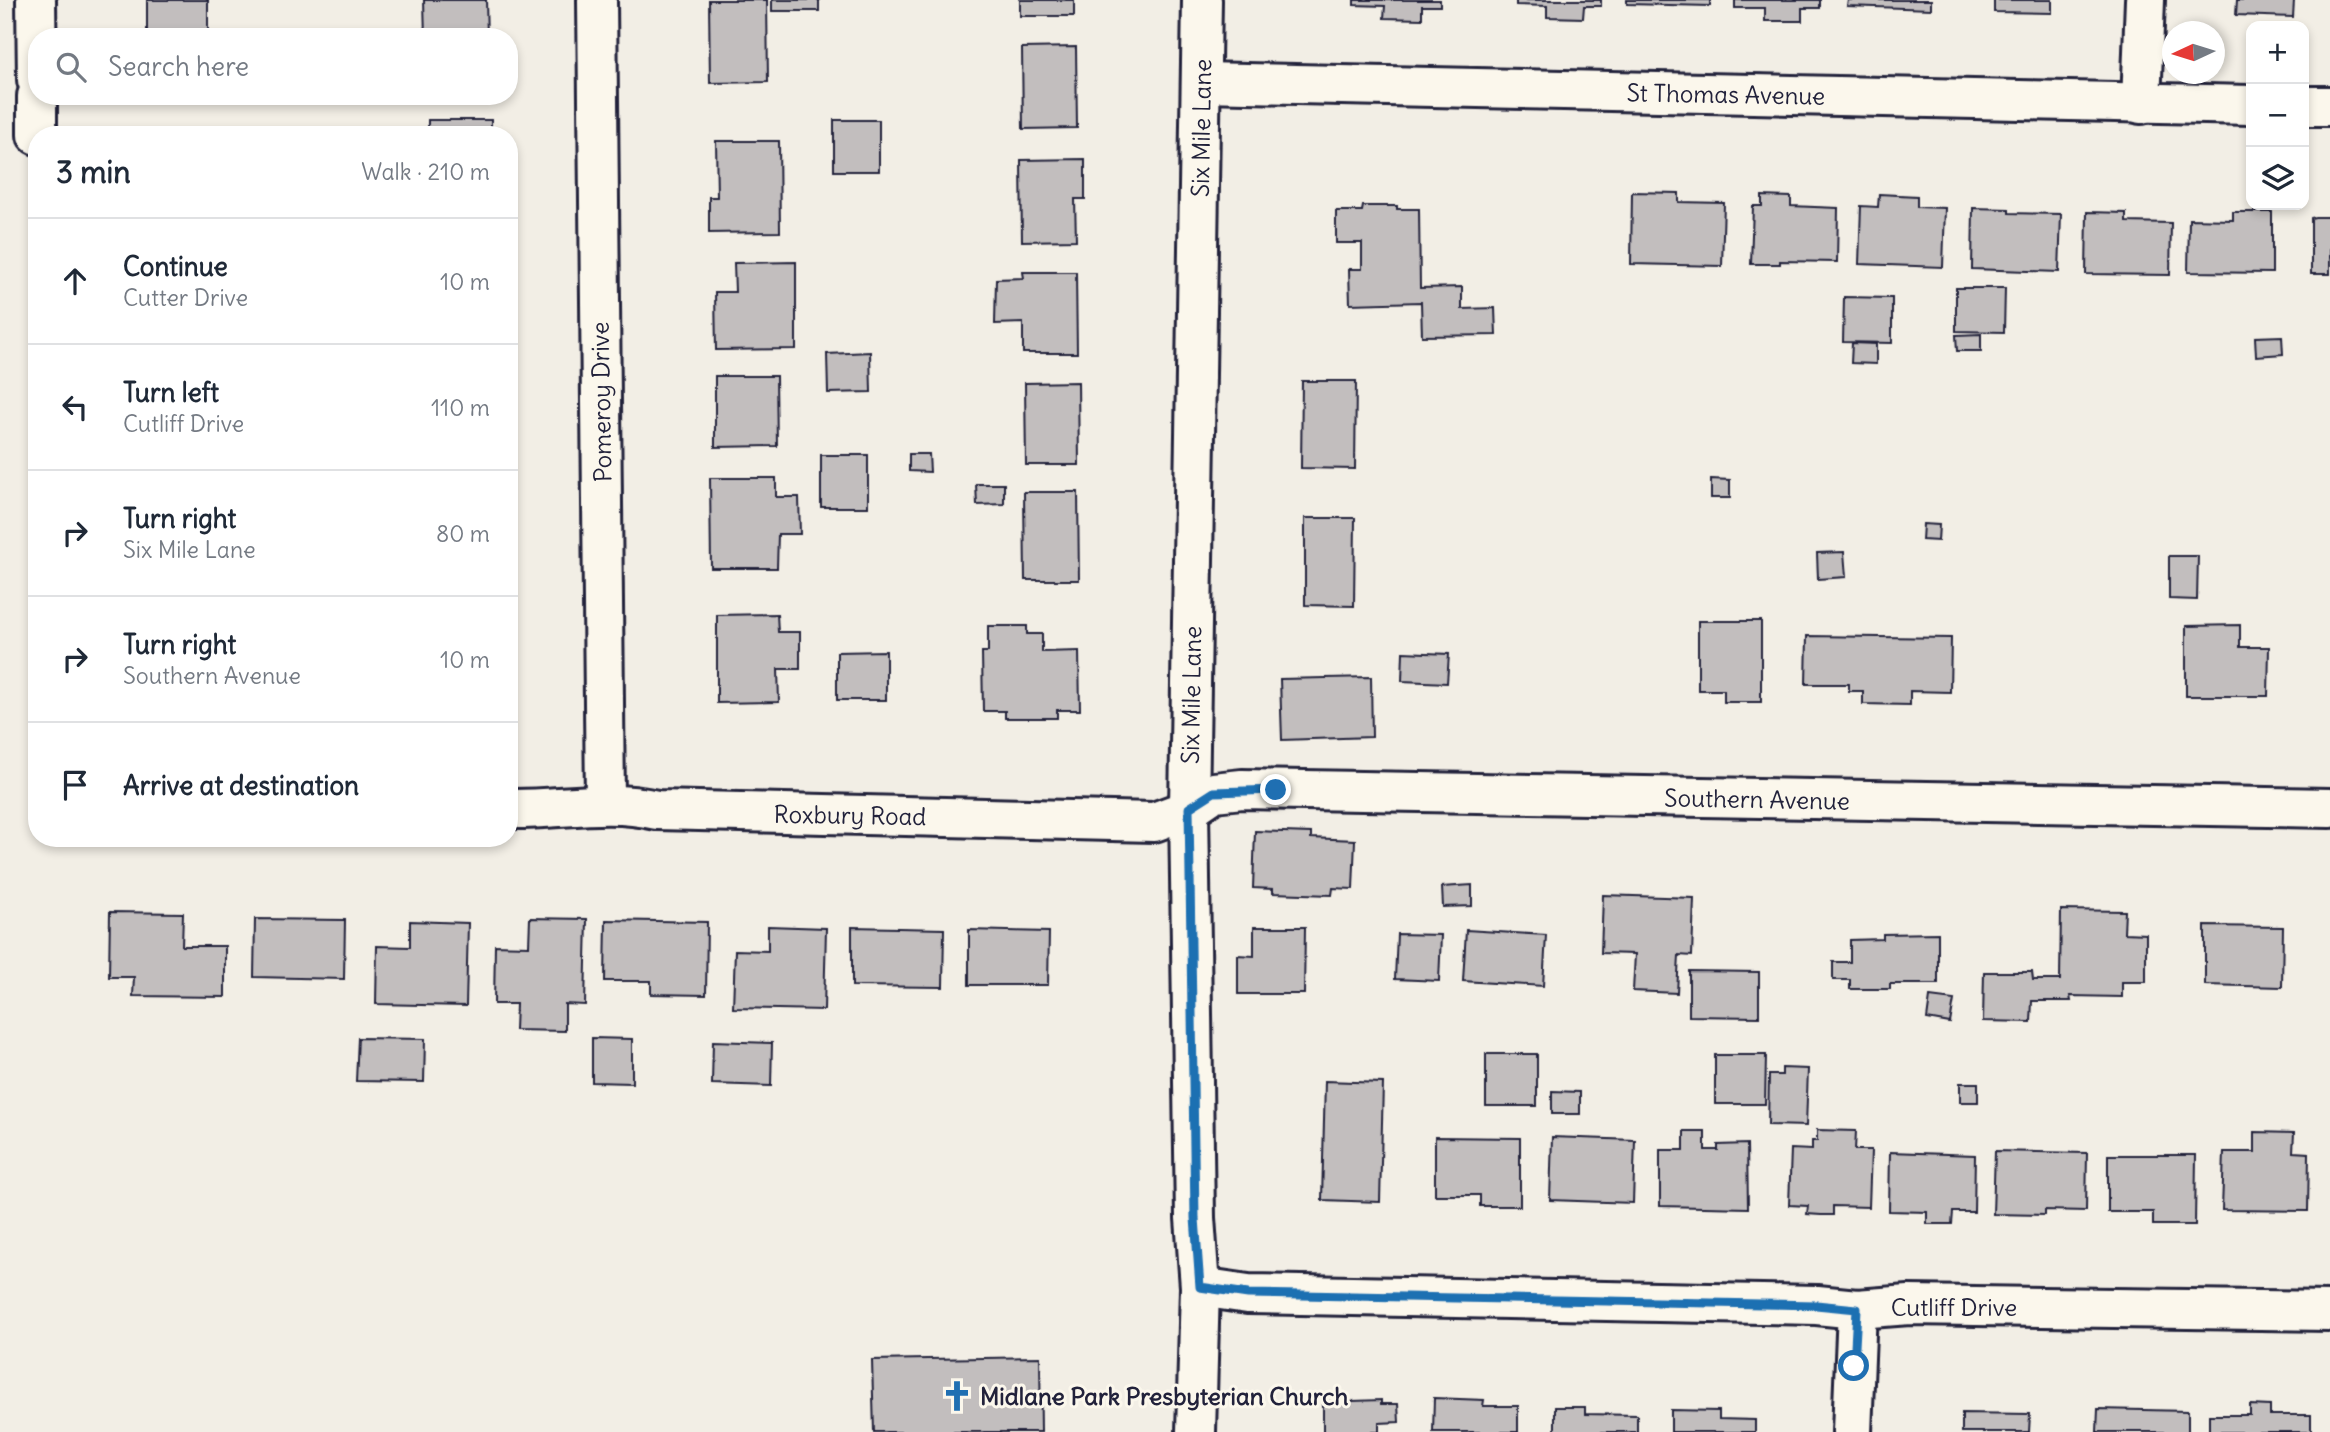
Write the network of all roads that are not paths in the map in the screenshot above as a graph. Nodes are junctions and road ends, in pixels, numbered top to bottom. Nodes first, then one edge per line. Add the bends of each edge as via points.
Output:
1 (36, 0) edge
2 (597, 0) edge
3 (1202, 0) edge
4 (2146, 0) edge
5 (36, 28) edge
6 (1202, 82) junction
7 (2141, 104) junction
8 (37, 105) edge
9 (2246, 105) edge
10 (2309, 106) edge
11 (2330, 106) edge
12 (37, 126) edge
13 (605, 803) junction
14 (518, 808) edge
15 (1189, 808) junction
16 (2330, 808) edge
17 (1200, 1287) junction
18 (1857, 1309) junction
19 (2330, 1311) edge
20 (1196, 1432) edge
21 (1852, 1432) edge

1 - 5 street
2 - 13 street, Pomeroy Drive
3 - 6 street, Six Mile Lane
4 - 7 street
6 - 7 street, St Thomas Avenue
6 - 15 street, Six Mile Lane
7 - 9 street, St Thomas Avenue
8 - 12 street
10 - 11 street
13 - 14 street, Roxbury Road
13 - 15 street, Roxbury Road via 657,810 1154,822
15 - 16 street, Southern Avenue via 1214,792 1242,789
15 - 17 street, Six Mile Lane
17 - 18 street, Cutliff Drive via 1248,1294
17 - 20 street, Six Mile Lane
18 - 19 street, Cutliff Drive via 1909,1305
18 - 21 street

